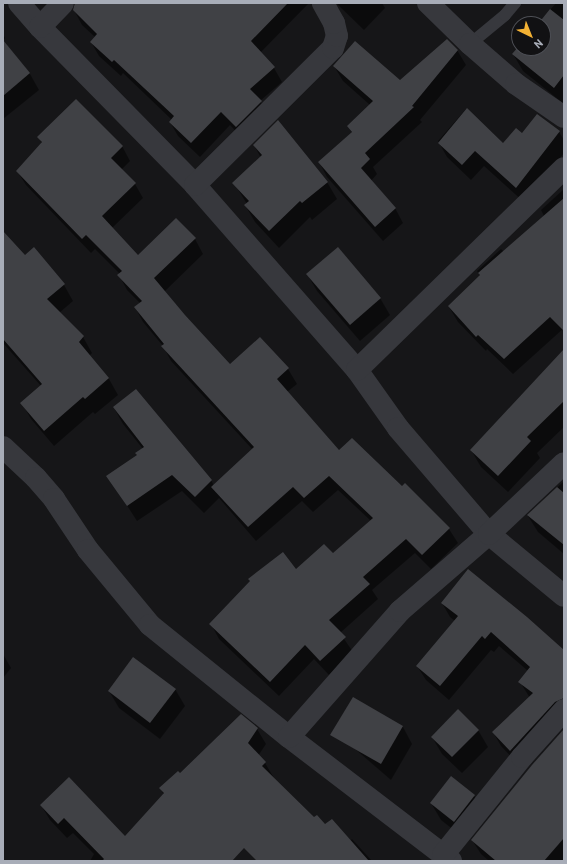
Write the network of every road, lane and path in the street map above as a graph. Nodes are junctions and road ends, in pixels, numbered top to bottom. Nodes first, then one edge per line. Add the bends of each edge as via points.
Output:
1 (19, 3) edge
2 (63, 3) edge
3 (323, 3) edge
4 (428, 3) edge
5 (515, 3) edge
6 (40, 27) junction
7 (470, 44) junction
8 (564, 116) edge
9 (564, 168) edge
10 (194, 186) junction
11 (357, 370) junction
12 (3, 447) edge
13 (564, 463) edge
14 (489, 534) junction
15 (564, 596) edge
16 (564, 710) edge
17 (289, 737) junction
18 (447, 858) edge

1 - 6 street
2 - 6 street
3 - 10 street via 334,23 337,36 333,48
4 - 7 street
5 - 7 lane via 505,15
6 - 10 street
7 - 8 street via 516,84
9 - 11 street
10 - 11 street
11 - 14 street via 398,428
12 - 17 street via 54,499 88,550 150,625
13 - 14 street
14 - 15 street
14 - 17 street via 400,612
16 - 18 street via 522,758
17 - 18 street

